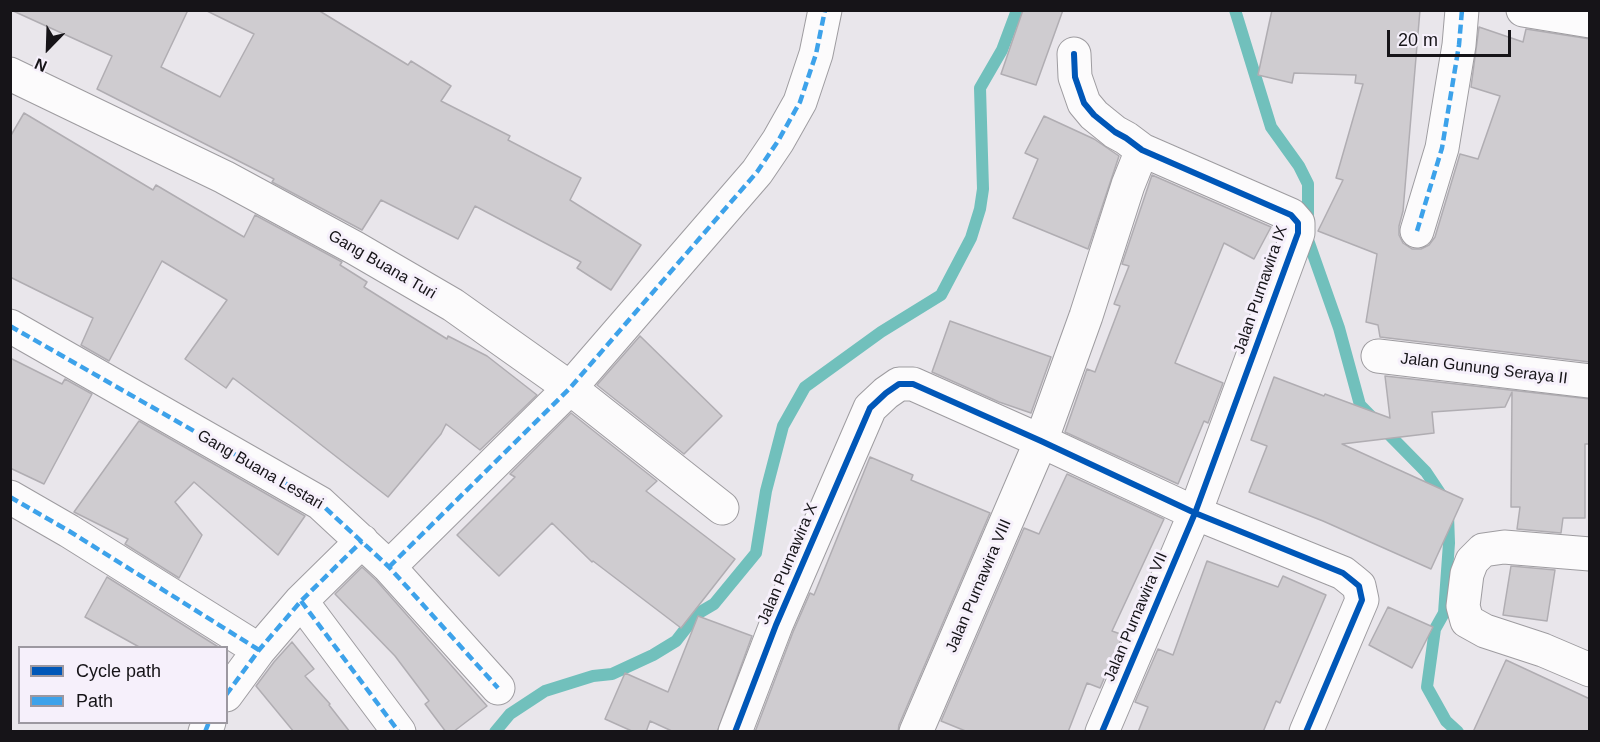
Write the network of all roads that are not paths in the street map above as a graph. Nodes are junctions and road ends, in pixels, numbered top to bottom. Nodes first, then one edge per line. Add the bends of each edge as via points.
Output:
1 (825, 10) edge
2 (1462, 10) edge
3 (1523, 10) edge
4 (1590, 21) edge
5 (1074, 54) dead end
6 (10, 74) edge
7 (1142, 150) junction
8 (1417, 231) dead end
9 (10, 326) edge
10 (1378, 356) dead end
11 (1590, 381) edge
12 (570, 388) junction
13 (1041, 441) junction
14 (10, 496) edge
15 (722, 508) dead end
16 (1195, 513) junction
17 (362, 541) junction
18 (1590, 554) edge
19 (389, 567) junction
20 (301, 601) junction
21 (259, 650) junction
22 (1590, 670) edge
23 (498, 688) dead end
24 (228, 692) edge
25 (399, 732) edge
26 (735, 732) edge
27 (916, 732) edge
28 (1102, 732) edge
29 (1306, 732) edge

1 - 12 street via 800,102 778,141 756,172
2 - 8 street via 1442,148
3 - 4 street
5 - 7 street, Jalan Purnawira IX via 1075,76 1084,103 1114,132
6 - 12 street, Gang Buana Turi via 224,177 355,248 453,305
7 - 13 street
7 - 16 street, Jalan Purnawira IX via 1291,215 1298,223 1298,233
9 - 17 street, Gang Buana Lestari via 320,503
10 - 11 street, Jalan Gunung Seraya II
12 - 15 street, Gang Buana Turi
12 - 19 street
13 - 16 street
13 - 26 street, Jalan Purnawira X via 913,384 899,384 870,408 776,625
13 - 27 street, Jalan Purnawira VIII
14 - 21 street
16 - 28 street, Jalan Purnawira VII
16 - 29 street via 1343,573 1359,586 1362,600
17 - 19 street, Gang Buana Lestari
17 - 20 street
18 - 22 street via 1483,550 1472,561 1467,574 1463,606 1467,621 1485,631
19 - 23 street, Gang Buana Lestari
20 - 21 street
20 - 25 street
21 - 24 street

